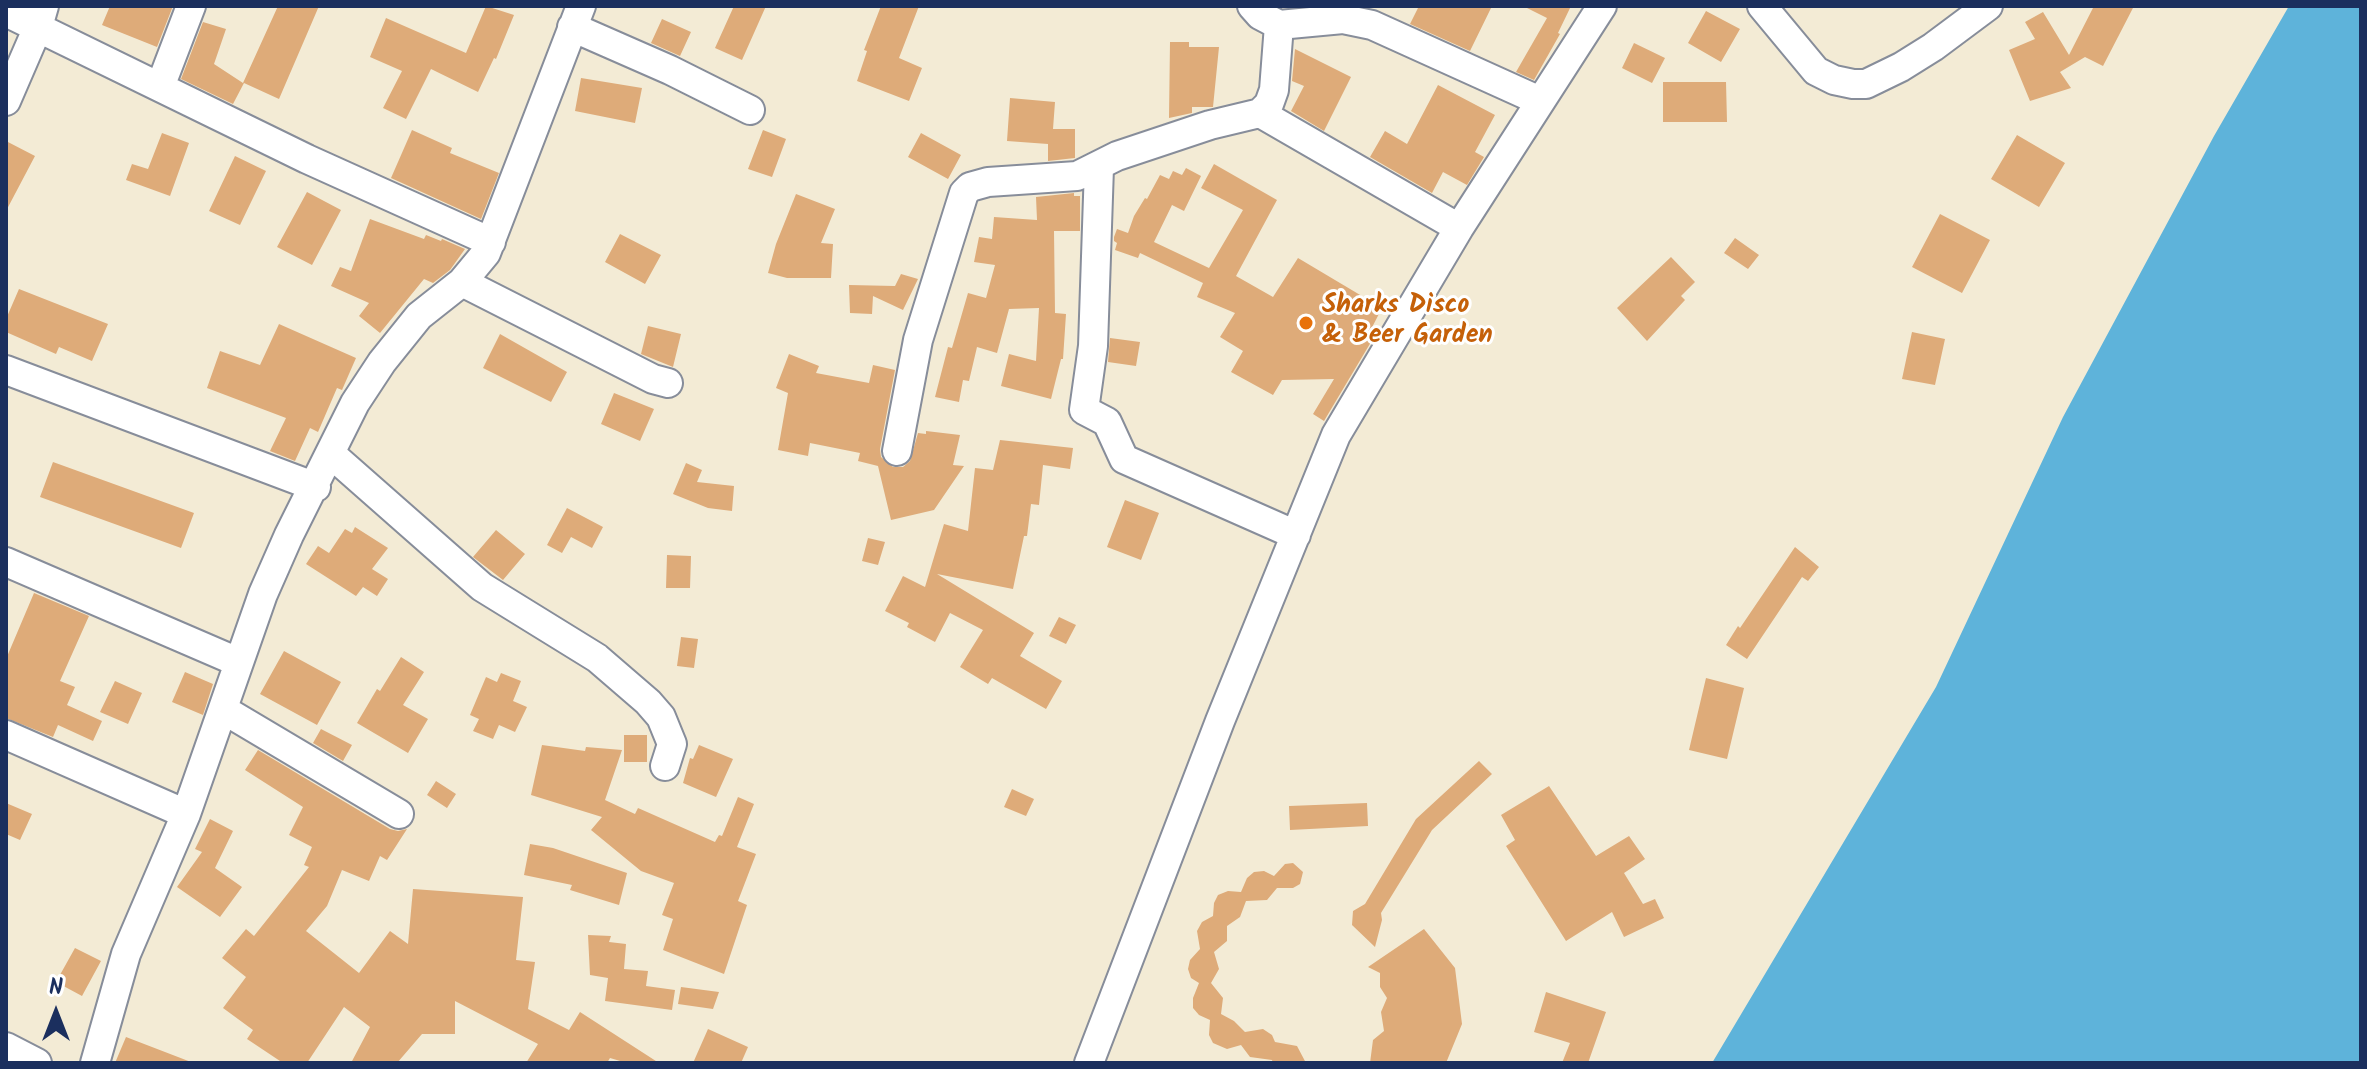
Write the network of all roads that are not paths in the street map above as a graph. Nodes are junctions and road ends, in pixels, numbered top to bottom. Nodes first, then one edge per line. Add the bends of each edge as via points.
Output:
1 (191, 6) edge
2 (1252, 6) edge
3 (1602, 6) edge
4 (1988, 6) edge
5 (1765, 7) edge
6 (6, 12) edge
7 (41, 16) edge
8 (576, 17) edge
9 (1279, 25) junction
10 (160, 87) junction
11 (6, 101) edge
12 (1540, 101) junction
13 (750, 110) dead end
14 (1260, 113) junction
15 (1099, 167) junction
16 (1459, 228) junction
17 (491, 242) junction
18 (462, 282) junction
19 (6, 370) edge
20 (668, 383) dead end
21 (897, 451) dead end
22 (331, 454) junction
23 (316, 487) junction
24 (1296, 535) junction
25 (6, 562) edge
26 (238, 662) junction
27 (224, 710) junction
28 (6, 735) edge
29 (665, 766) dead end
30 (186, 814) junction
31 (399, 814) dead end
32 (6, 1047) edge
33 (37, 1063) edge
34 (95, 1063) edge
35 (1089, 1063) edge

1 - 10 street
2 - 9 street
3 - 12 street
4 - 5 street via 1933,47 1866,84 1834,80 1816,71
6 - 7 street
7 - 10 street
7 - 11 street
8 - 13 street
8 - 17 street
9 - 12 street via 1343,19 1372,25
9 - 14 street via 1274,90
10 - 17 street
12 - 16 street
14 - 15 street via 1170,138
14 - 16 street
15 - 21 street via 1077,176 978,183 964,193 918,340
15 - 24 street via 1093,346 1084,410 1107,422 1124,459
16 - 24 street via 1336,435
17 - 18 street
18 - 20 street
18 - 22 street via 395,343 355,403
19 - 23 street
22 - 23 street
22 - 29 street via 482,587 597,658 648,702 672,744
23 - 26 street via 268,582
24 - 35 street
25 - 26 street
26 - 27 street
27 - 30 street
27 - 31 street
28 - 30 street
30 - 34 street via 126,954
32 - 33 street

